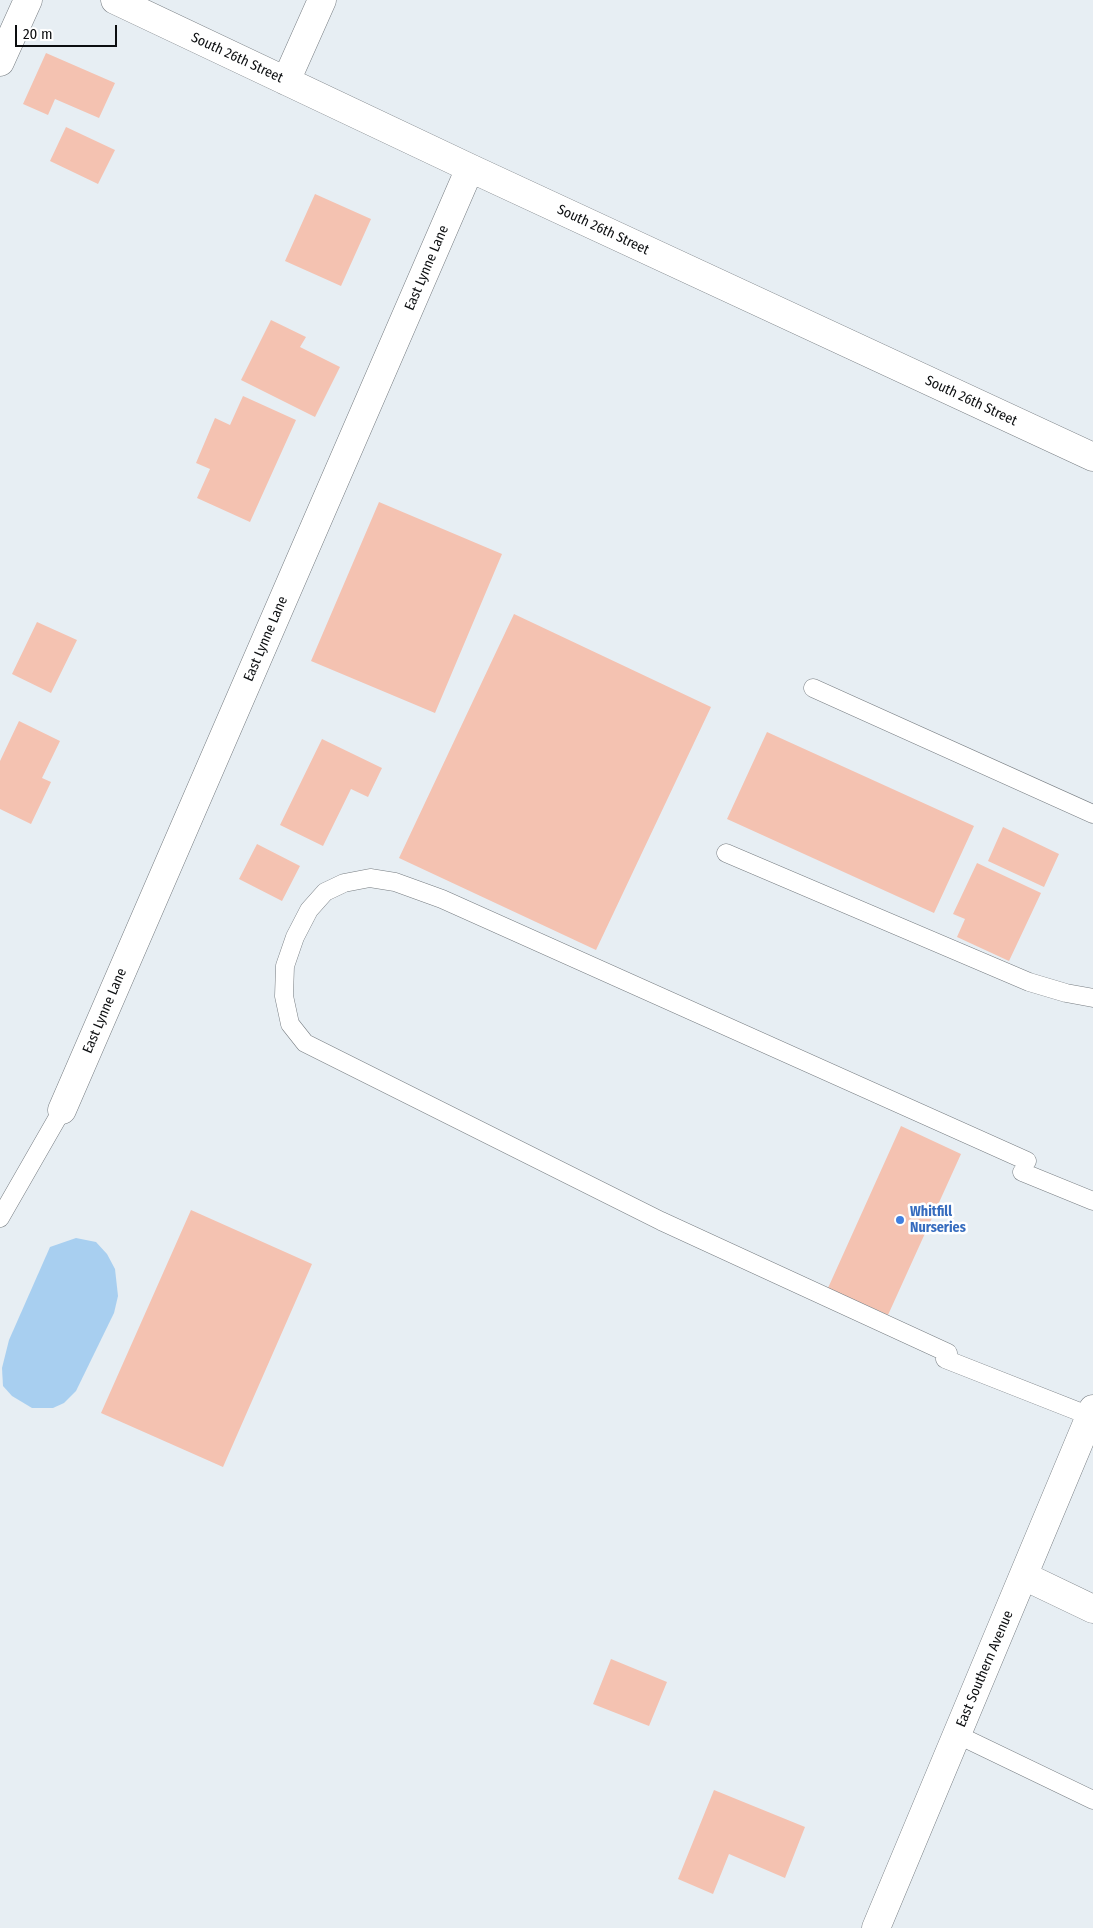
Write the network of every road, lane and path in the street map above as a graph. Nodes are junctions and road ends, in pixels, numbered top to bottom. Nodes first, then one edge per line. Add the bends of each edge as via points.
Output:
1 (28, 0) edge
2 (116, 0) edge
3 (322, 0) edge
4 (0, 62) edge
5 (286, 81) junction
6 (470, 168) junction
7 (1093, 457) edge
8 (813, 688) dead end
9 (1093, 814) edge
10 (726, 853) dead end
11 (1093, 998) edge
12 (62, 1110) joint
13 (1093, 1202) edge
14 (0, 1218) edge
15 (1091, 1412) edge
16 (1024, 1576) junction
17 (1093, 1609) edge
18 (958, 1735) junction
19 (1093, 1800) edge
20 (876, 1928) edge

1 - 4 street
2 - 5 street, South 26th Street
3 - 5 street
5 - 6 street, South 26th Street
6 - 7 street, South 26th Street
6 - 12 street, East Lynne Lane
8 - 9 lane
10 - 11 lane via 1029,982
12 - 14 lane
13 - 15 lane via 1024,1166 442,899 395,882 370,878 344,883 324,892 308,910 294,937 285,966 284,996 290,1024 305,1043 661,1220 947,1356
15 - 16 street, East Southern Avenue
16 - 17 street
16 - 18 street, East Southern Avenue
18 - 19 lane
18 - 20 street, East Southern Avenue

